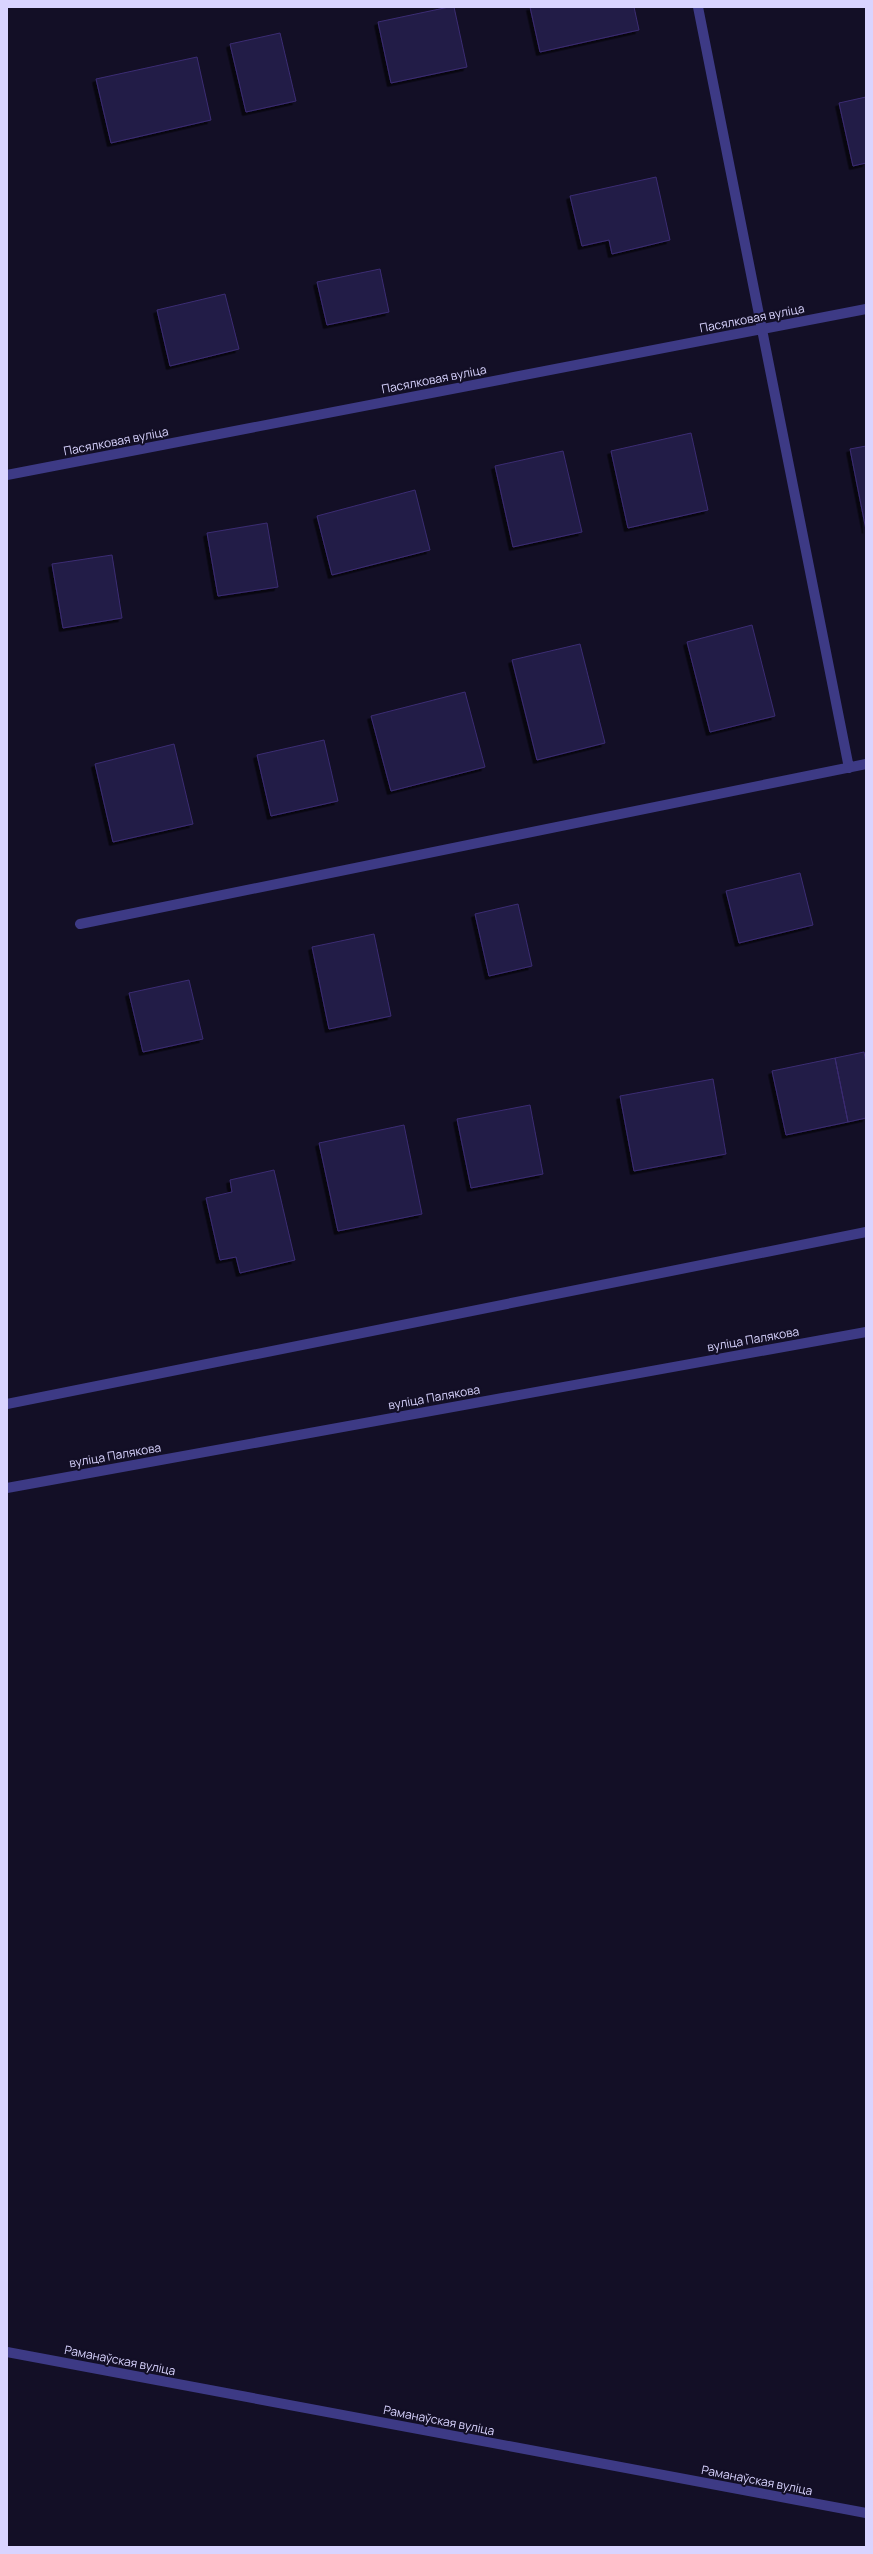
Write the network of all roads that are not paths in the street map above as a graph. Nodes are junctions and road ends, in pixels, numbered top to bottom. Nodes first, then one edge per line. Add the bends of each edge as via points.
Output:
1 (698, 7) edge
2 (866, 309) edge
3 (762, 329) junction
4 (7, 475) edge
5 (866, 764) edge
6 (848, 768) junction
7 (80, 924) dead end
8 (866, 1232) edge
9 (866, 1332) edge
10 (7, 1404) edge
11 (7, 1488) edge
12 (7, 2352) edge
13 (866, 2513) edge

1 - 3 street
2 - 3 street, Пасялковая вуліца
3 - 4 street, Пасялковая вуліца
3 - 6 street
5 - 6 street
6 - 7 street
8 - 10 street
9 - 11 street, вуліца Палякова
12 - 13 street, Раманаўская вуліца

